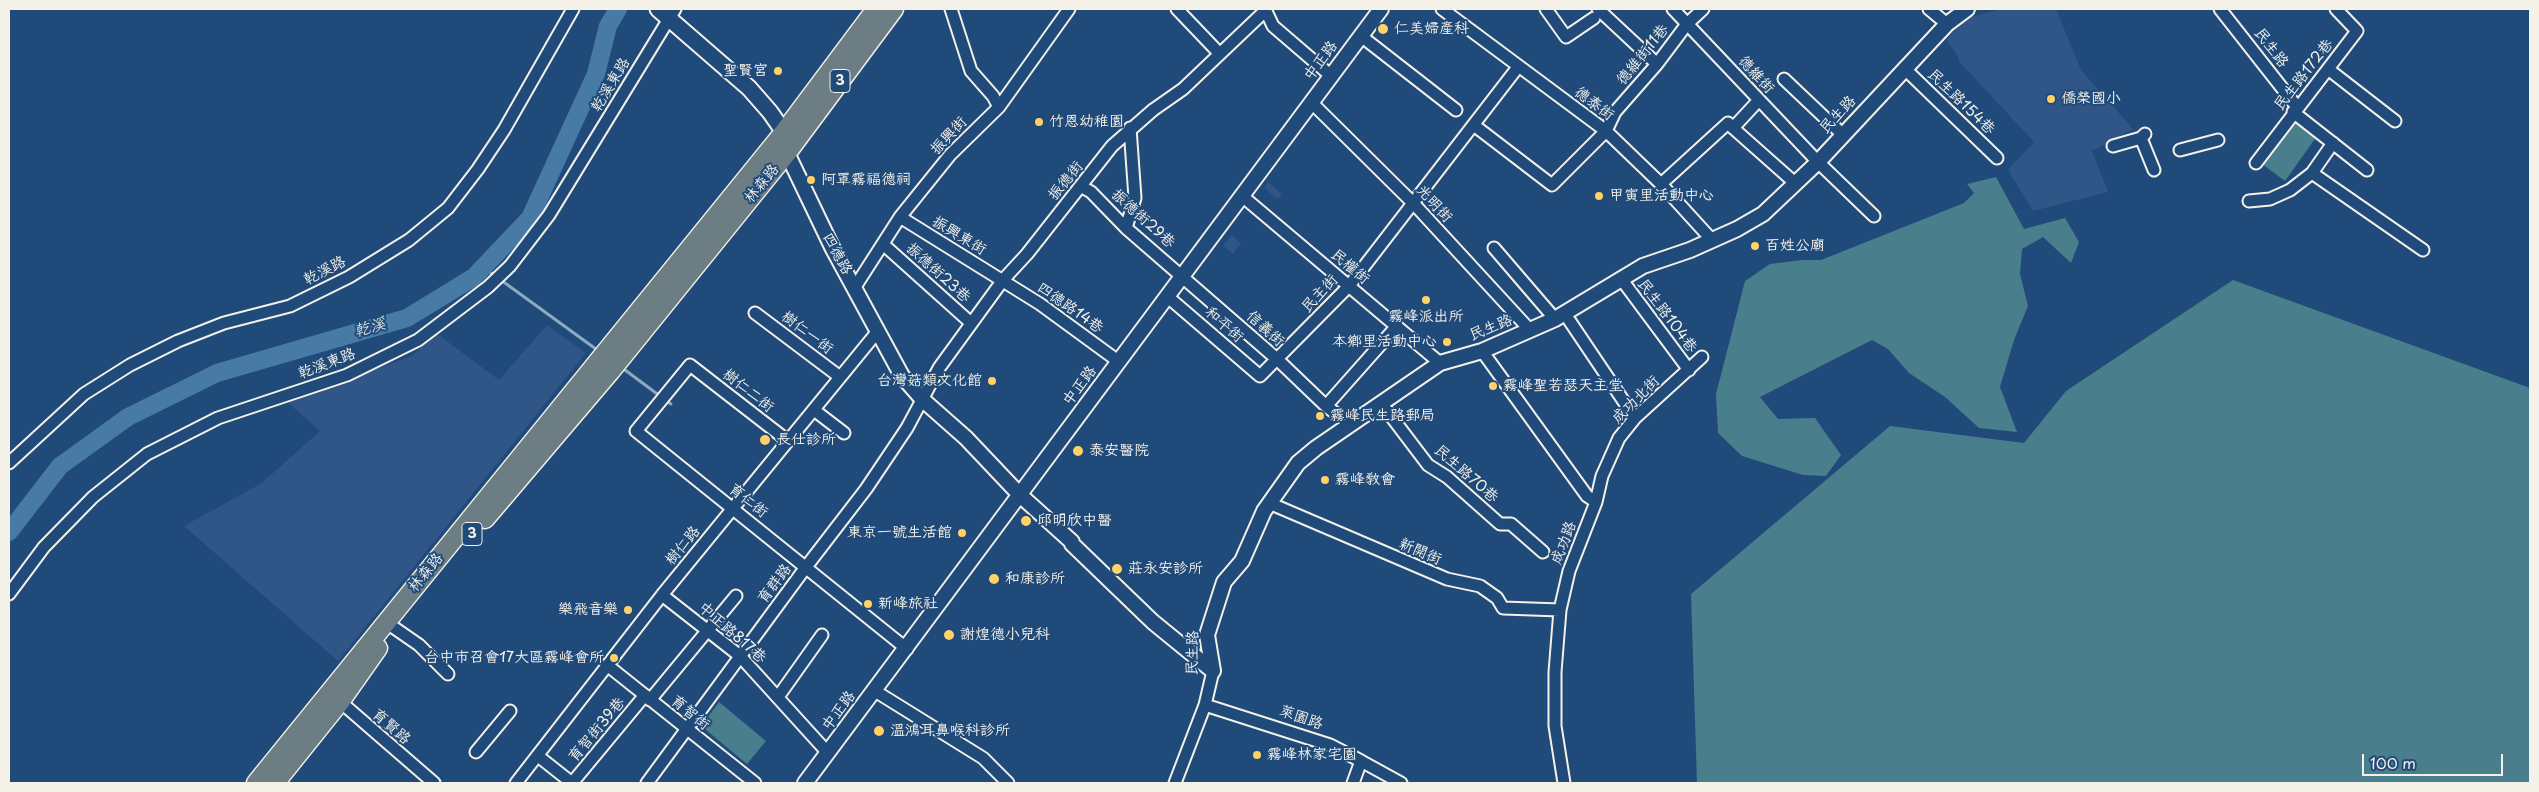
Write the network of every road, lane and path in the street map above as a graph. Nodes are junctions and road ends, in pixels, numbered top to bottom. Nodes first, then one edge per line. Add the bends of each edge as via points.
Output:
1 (573, 9) edge
2 (876, 9) edge
3 (894, 9) edge
4 (951, 9) edge
5 (1177, 9) edge
6 (1381, 9) edge
7 (1442, 9) edge
8 (1546, 9) edge
9 (1672, 9) edge
10 (1703, 9) edge
11 (1929, 9) edge
12 (1968, 9) edge
13 (2220, 9) edge
14 (2336, 9) edge
15 (1265, 10) edge
16 (666, 12) edge
17 (1062, 12) edge
18 (1596, 13) edge
19 (1687, 24) junction
20 (1947, 24) junction
21 (1361, 36) junction
22 (1219, 53) junction
23 (1657, 64) junction
24 (1518, 67) junction
25 (1904, 68) junction
26 (2328, 69) junction
27 (1330, 75) junction
28 (1784, 79) dead end
29 (1759, 100) junction
30 (1311, 102) junction
31 (998, 107) junction
32 (1456, 110) dead end
33 (2295, 110) junction
34 (2394, 121) dead end
35 (1475, 126) junction
36 (1130, 128) junction
37 (1733, 128) junction
38 (1606, 131) junction
39 (784, 132) junction
40 (1842, 134) junction
41 (2218, 140) dead end
42 (2333, 144) junction
43 (2113, 146) dead end
44 (2180, 150) dead end
45 (787, 153) junction
46 (1996, 158) dead end
47 (1818, 162) junction
48 (2256, 163) dead end
49 (2154, 170) dead end
50 (2367, 170) dead end
51 (2312, 173) junction
52 (1795, 183) junction
53 (1661, 184) junction
54 (1082, 186) junction
55 (1241, 195) junction
56 (2249, 200) dead end
57 (1414, 204) junction
58 (1874, 216) dead end
59 (900, 217) junction
60 (1126, 228) junction
61 (1712, 240) junction
62 (884, 245) junction
63 (1494, 248) dead end
64 (2423, 250) dead end
65 (1183, 276) junction
66 (1003, 280) junction
67 (1622, 280) junction
68 (1349, 286) junction
69 (855, 287) junction
70 (1168, 297) junction
71 (755, 313) dead end
72 (1560, 317) junction
73 (971, 323) junction
74 (1397, 326) junction
75 (1530, 330) junction
76 (878, 331) junction
77 (618, 350) junction
78 (1482, 351) junction
79 (1702, 356) dead end
80 (1278, 360) junction
81 (1118, 362) junction
82 (1440, 363) junction
83 (690, 366) joint
84 (604, 368) junction
85 (1689, 370) junction
86 (1260, 376) joint
87 (840, 377) junction
88 (923, 400) junction
89 (1382, 403) junction
90 (1326, 406) junction
91 (814, 410) junction
92 (1338, 415) dead end
93 (1635, 418) junction
94 (844, 433) dead end
95 (788, 441) junction
96 (9, 464) edge
97 (1020, 495) junction
98 (1596, 502) junction
99 (1269, 503) junction
100 (733, 509) junction
101 (1543, 552) dead end
102 (806, 566) junction
103 (9, 594) edge
104 (662, 596) junction
105 (736, 596) dead end
106 (1560, 610) junction
107 (393, 627) junction
108 (708, 630) junction
109 (822, 635) dead end
110 (907, 648) junction
111 (740, 656) junction
112 (607, 665) junction
113 (1212, 671) junction
114 (448, 674) dead end
115 (875, 691) junction
116 (335, 696) junction
117 (647, 697) junction
118 (778, 697) junction
119 (1205, 705) junction
120 (510, 711) dead end
121 (686, 729) junction
122 (476, 752) dead end
123 (828, 754) junction
124 (538, 756) junction
125 (1361, 761) junction
126 (256, 783) edge
127 (275, 783) edge
128 (434, 783) edge
129 (516, 783) edge
130 (572, 783) edge
131 (647, 783) edge
132 (755, 783) edge
133 (806, 783) edge
134 (1008, 783) edge
135 (1175, 783) edge
136 (1353, 783) edge
137 (1401, 783) edge
138 (1564, 783) edge

1 - 96 street, 乾溪路 via 478,169 448,208 409,240 349,277 290,306 224,323 130,365 84,394
2 - 39 main road, 林森路 / 3
3 - 45 main road, 林森路 / 3
4 - 31 street via 971,71 993,96
5 - 22 street
6 - 21 street, 中正路
7 - 24 street, 德泰街
8 - 18 street via 1566,37
9 - 19 street, 德維街
10 - 19 street, 德維街11巷
11 - 20 street
12 - 20 street, 民生路
13 - 33 street, 民生路
14 - 26 street, 民生路172巷 via 2357,31
15 - 22 street, 振德街
15 - 27 street via 1273,26
16 - 39 main road, 四德路 via 749,88
16 - 103 street, 乾溪東路 via 549,215 510,266 488,287 418,340 347,375 218,418 147,454 93,497 44,547
17 - 31 street, 振興街
18 - 23 street
19 - 23 street, 德維街11巷
19 - 29 street, 德維街
20 - 25 street, 民生路
21 - 27 street, 中正路
21 - 32 street
22 - 36 street, 振德街 via 1183,89
23 - 38 street, 德維街11巷 via 1614,112
24 - 35 street, 民主街
24 - 38 street, 德泰街
25 - 40 street, 民生路
25 - 46 street, 民生路154巷
26 - 33 street, 民生路172巷
26 - 34 street
27 - 30 street, 中正路
28 - 40 street
29 - 37 street
29 - 47 street, 德維街
30 - 55 street, 中正路
30 - 57 street, 光明街
31 - 59 street, 振興街 via 950,155
33 - 42 street, 民生路
33 - 48 street, 民生路172巷
35 - 38 street, 德維街11巷 via 1552,185
35 - 57 street, 民主街
36 - 54 street, 振德街
36 - 60 street via 1136,198
37 - 52 street
37 - 53 street via 1728,123
38 - 53 street, 德泰街
39 - 45 main road, 四德路
39 - 77 main road, 林森路 / 3
40 - 47 street, 民生路
41 - 44 street
42 - 50 street, 民生路
42 - 51 street
43 - 49 street via 2143,136
45 - 69 street, 四德路
45 - 77 main road, 林森路 / 3
47 - 52 street, 民生路
47 - 58 street, 德維街
51 - 56 street via 2290,190 2270,198
51 - 64 street
52 - 61 street, 民生路 via 1763,214
53 - 61 street, 德泰街
54 - 60 street, 振德街29巷
54 - 66 street, 振德街
55 - 65 street, 中正路
55 - 68 street, 民權街
57 - 68 street, 民主街
57 - 75 street, 光明街
59 - 62 street, 振興街
59 - 66 street, 振興東街
60 - 65 street, 振德街29巷
61 - 67 street, 民生路 via 1643,266
62 - 69 street, 振興街
62 - 73 street, 振德街23巷
63 - 72 street
65 - 70 street, 中正路
65 - 80 street, 信義街
66 - 73 street, 振德街
66 - 81 street, 四德路14巷
67 - 72 street, 民生路
67 - 85 street, 民生路104巷
68 - 74 street, 民權街
68 - 80 street, 民主街
69 - 76 street, 四德路
70 - 81 street, 中正路
70 - 86 street, 和平街
71 - 87 street, 樹仁一街
72 - 75 street, 民生路
72 - 93 street
73 - 88 street, 振德街 via 939,368
74 - 82 street, 民權街
74 - 90 street
75 - 78 street, 民生路
76 - 87 street, 樹仁路
76 - 88 street, 四德路 via 902,376
77 - 84 main road, 3
78 - 82 street, 民生路
78 - 98 street via 1587,496
79 - 85 street, 成功北街
80 - 86 street, 民主街
80 - 90 street, 信義街
81 - 97 street, 中正路
82 - 89 street, 民生路
83 - 95 street, 樹仁二街
83 - 100 street, 育仁街 via 636,431
84 - 107 main road, 林森路 / 3
84 - 116 main road, 林森路 / 3
85 - 93 street, 成功北街
87 - 91 street, 樹仁路
88 - 97 street, 四德路 via 966,438
88 - 102 street, 育群路 via 866,489
89 - 99 street, 民生路 via 1298,463
89 - 101 street, 民生路70巷 via 1428,465 1447,477 1500,524 1511,524
90 - 92 street, 信義街
91 - 94 street
91 - 95 street, 樹仁路
93 - 98 street, 成功北街 via 1619,438 1602,476
95 - 100 street, 樹仁路
97 - 110 street, 中正路
97 - 113 street via 1153,622
98 - 106 street, 成功路 via 1569,571
99 - 106 street, 新開街 via 1447,579 1480,586 1497,598 1503,608
99 - 113 street, 民生路 via 1242,561 1224,582 1215,605 1207,635
100 - 102 street, 育仁街
100 - 104 street, 樹仁路
102 - 110 street, 育仁街
102 - 111 street, 育群路
104 - 108 street, 中正路817巷
104 - 112 street, 樹仁路
105 - 108 street, 育智街39巷
106 - 138 street, 成功路 via 1555,672 1556,726
107 - 114 street via 419,645
107 - 116 main road, 林森路 / 3
108 - 111 street, 中正路817巷
108 - 117 street, 育智街39巷
109 - 118 street
110 - 115 street, 中正路
111 - 118 street, 中正路817巷
111 - 121 street, 育群路
112 - 117 street, 育智街
112 - 124 street, 樹仁路
113 - 119 street, 民生路
115 - 123 street, 中正路
115 - 134 street via 983,758
116 - 126 main road, 林森路 / 3
116 - 127 main road, 林森路 / 3
116 - 128 street, 育賢路
117 - 121 street, 育智街
117 - 130 street, 育智街39巷
118 - 123 street, 中正路817巷
119 - 125 street, 萊園路 via 1330,745
119 - 135 street, 民生路
120 - 122 street
121 - 131 street, 育群路
121 - 132 street, 育智街
123 - 133 street, 中正路
124 - 129 street, 樹仁路
124 - 130 street
125 - 136 street
125 - 137 street, 萊園路

